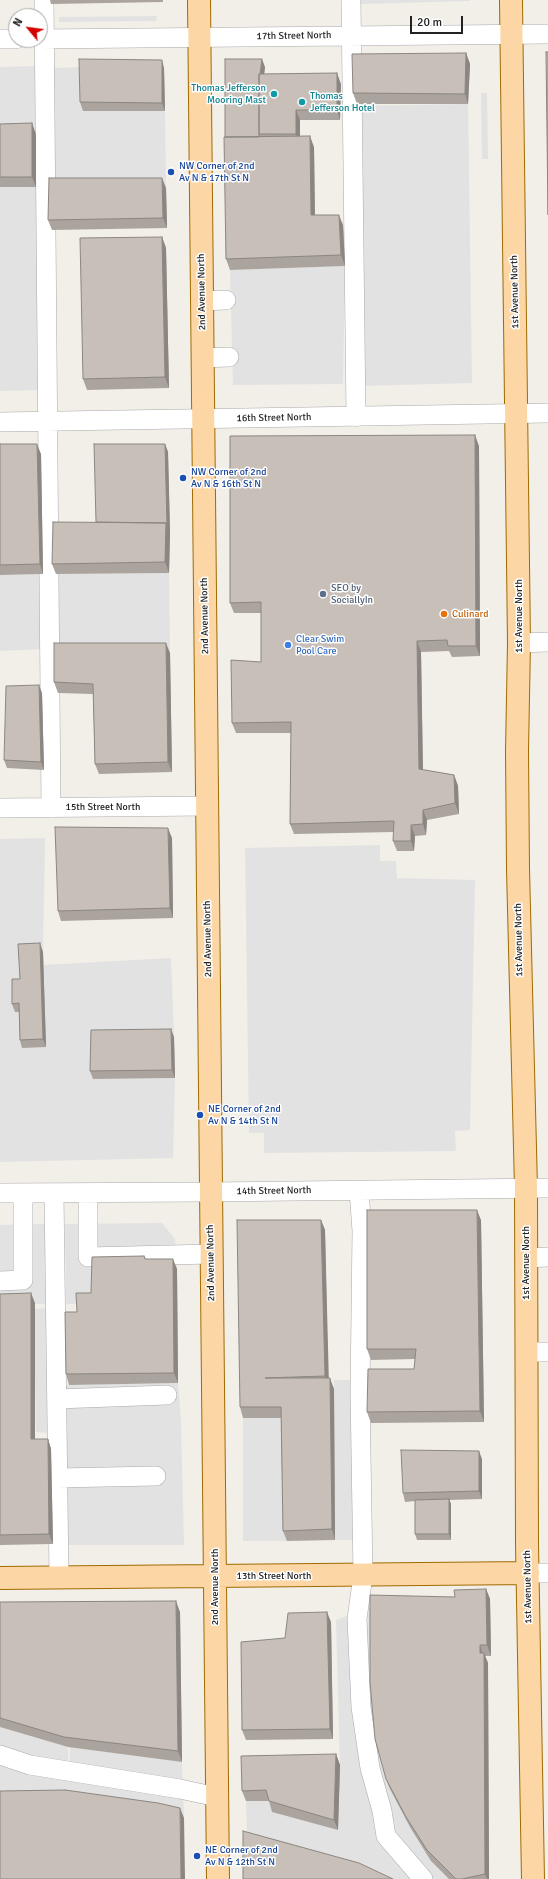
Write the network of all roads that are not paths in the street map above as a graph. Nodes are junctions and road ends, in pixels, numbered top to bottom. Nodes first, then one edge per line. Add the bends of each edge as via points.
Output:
1 (199, 0) edge
2 (351, 0) edge
3 (511, 0) edge
4 (511, 34) junction
5 (548, 34) edge
6 (352, 35) junction
7 (199, 36) junction
8 (48, 39) edge
9 (42, 48) edge
10 (226, 300) dead end
11 (202, 301) junction
12 (229, 357) dead end
13 (202, 358) junction
14 (548, 414) edge
15 (516, 415) junction
16 (356, 417) junction
17 (203, 419) junction
18 (48, 421) junction
19 (0, 422) edge
20 (548, 642) edge
21 (519, 643) junction
22 (207, 806) junction
23 (0, 808) edge
24 (51, 808) junction
25 (526, 1188) junction
26 (548, 1188) edge
27 (359, 1190) junction
28 (211, 1192) junction
29 (0, 1193) edge
30 (24, 1193) junction
31 (54, 1193) junction
32 (88, 1193) junction
33 (211, 1254) junction
34 (548, 1257) edge
35 (526, 1258) junction
36 (0, 1281) edge
37 (526, 1352) junction
38 (548, 1352) edge
39 (166, 1395) dead end
40 (57, 1399) junction
41 (156, 1476) dead end
42 (58, 1478) junction
43 (538, 1573) edge
44 (363, 1575) junction
45 (214, 1576) junction
46 (59, 1577) junction
47 (0, 1578) edge
48 (0, 1755) edge
49 (217, 1797) junction
50 (218, 1879) edge
51 (423, 1879) edge
52 (533, 1879) edge

1 - 7 main road, 2nd Avenue North
2 - 6 street
3 - 4 main road, 1st Avenue North
4 - 5 street, 17th Street North
4 - 6 street, 17th Street North
4 - 15 main road, 1st Avenue North
6 - 7 street, 17th Street North
6 - 16 street
7 - 8 street, 17th Street North
7 - 11 main road, 2nd Avenue North
9 - 18 street
10 - 11 street
11 - 13 main road, 2nd Avenue North
12 - 13 street
13 - 17 main road, 2nd Avenue North
14 - 15 street, 16th Street North
15 - 16 street, 16th Street North
15 - 21 main road, 1st Avenue North
16 - 17 street, 16th Street North
17 - 18 street, 16th Street North
17 - 22 main road, 2nd Avenue North
18 - 19 street, 16th Street North
18 - 24 street
20 - 21 street
21 - 25 main road, 1st Avenue North via 518,861
22 - 24 street, 15th Street North
22 - 28 main road, 2nd Avenue North
23 - 24 street, 15th Street North
25 - 26 street, 14th Street North
25 - 27 street, 14th Street North
25 - 35 main road, 1st Avenue North
27 - 28 street, 14th Street North
27 - 44 street via 362,1231 360,1392
28 - 32 street, 14th Street North
28 - 33 main road, 2nd Avenue North
29 - 30 street, 14th Street North
30 - 31 street, 14th Street North
30 - 36 street via 23,1280
31 - 32 street, 14th Street North
31 - 40 street
32 - 33 street via 88,1257
33 - 45 main road, 2nd Avenue North
34 - 35 street
35 - 37 main road, 1st Avenue North
37 - 38 street
37 - 43 main road, 1st Avenue North
39 - 40 street
40 - 42 street
41 - 42 street
42 - 46 street
43 - 44 main road, 13th Street North
43 - 52 main road, 1st Avenue North
44 - 45 main road, 13th Street North
44 - 51 street via 357,1619 360,1707 370,1768 386,1836
45 - 46 main road, 13th Street North
45 - 49 main road, 2nd Avenue North
46 - 47 main road, 13th Street North
48 - 49 street via 30,1765
49 - 50 main road, 2nd Avenue North

